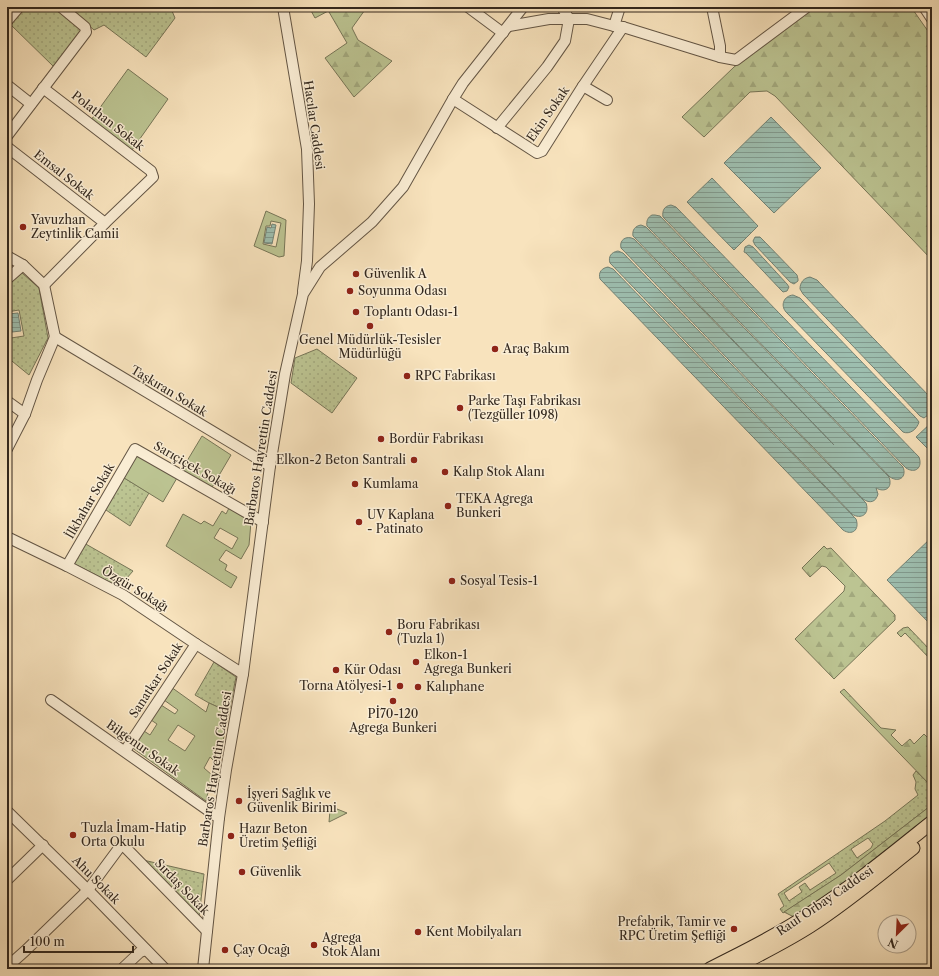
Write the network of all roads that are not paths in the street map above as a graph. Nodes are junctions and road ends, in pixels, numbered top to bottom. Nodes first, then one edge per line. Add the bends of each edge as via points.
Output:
1 (19, 7) edge
2 (62, 7) edge
3 (283, 7) edge
4 (468, 7) edge
5 (523, 7) edge
6 (562, 7) edge
7 (620, 7) edge
8 (712, 7) edge
9 (807, 7) edge
10 (924, 7) edge
11 (569, 19) junction
12 (932, 19) edge
13 (7, 21) edge
14 (619, 26) junction
15 (506, 29) junction
16 (720, 57) junction
17 (7, 85) edge
18 (583, 86) junction
19 (43, 88) junction
20 (453, 99) junction
21 (606, 100) dead end
22 (31, 104) junction
23 (497, 128) junction
24 (7, 136) edge
25 (7, 147) edge
26 (105, 223) junction
27 (7, 256) edge
28 (23, 265) junction
29 (7, 279) edge
30 (44, 285) junction
31 (303, 294) junction
32 (55, 337) junction
33 (7, 402) edge
34 (25, 414) junction
35 (8, 446) edge
36 (135, 449) joint
37 (270, 466) junction
38 (263, 522) junction
39 (7, 537) edge
40 (67, 566) junction
41 (196, 644) junction
42 (243, 674) junction
43 (52, 700) dead end
44 (125, 751) junction
45 (7, 811) edge
46 (219, 818) junction
47 (932, 822) edge
48 (932, 832) edge
49 (43, 845) junction
50 (7, 880) edge
51 (88, 890) junction
52 (207, 931) junction
53 (146, 950) junction
54 (7, 967) edge
55 (122, 969) edge
56 (165, 969) edge
57 (203, 969) edge
58 (710, 969) edge
59 (732, 969) edge

1 - 13 street
2 - 19 street via 85,26 86,32
3 - 31 street, Hacılar Caddesi via 307,149 309,204
4 - 15 street
5 - 15 street, Barbaros Hayrettin Caddesi
6 - 11 street
7 - 14 street, Ekin Sokak
8 - 16 street
9 - 16 street via 736,60
10 - 12 street
11 - 14 street via 587,18
11 - 15 street via 549,19
11 - 23 street via 565,41
14 - 16 street
14 - 18 street, Ekin Sokak
15 - 20 street, Barbaros Hayrettin Caddesi
17 - 22 street
18 - 21 street
18 - 23 street, Ekin Sokak via 542,151 537,153
19 - 22 street
19 - 26 street, Polathan Sokak via 152,171 153,177
20 - 23 street, Ekin Sokak
20 - 31 street, Barbaros Hayrettin Caddesi via 403,187 372,222 320,267
22 - 24 street
25 - 26 street, Emsal Sokak
26 - 30 street
27 - 28 street
28 - 29 street
28 - 30 street
30 - 32 street
31 - 37 street, Barbaros Hayrettin Caddesi via 285,374
32 - 34 street
32 - 37 street, Taşkıran Sokak
33 - 34 street
34 - 35 street
36 - 38 street, Sarıçiçek Sokağı
36 - 40 street, İlkbahar Sokak
37 - 38 street, Barbaros Hayrettin Caddesi
38 - 42 street, Barbaros Hayrettin Caddesi
39 - 40 street, Özgür Sokağı
40 - 41 street, Özgür Sokağı via 123,595
41 - 42 street, Özgür Sokağı
41 - 44 street, Sanatkar Sokak
42 - 46 street, Barbaros Hayrettin Caddesi
43 - 44 street, Bilgenur Sokak
44 - 46 street, Bilgenur Sokak
45 - 49 street, Ahu Sokak
46 - 52 street, Barbaros Hayrettin Caddesi
47 - 58 main road, Rauf Orbay Caddesi via 808,916
48 - 59 main road, Rauf Orbay Caddesi via 826,916
49 - 50 street
49 - 51 street, Ahu Sokak
51 - 52 street, Sırdaş Sokak via 122,844
51 - 53 street, Ahu Sokak
51 - 54 street
52 - 57 street, Barbaros Hayrettin Caddesi
53 - 55 street via 140,952
53 - 56 street, Ahu Sokak

